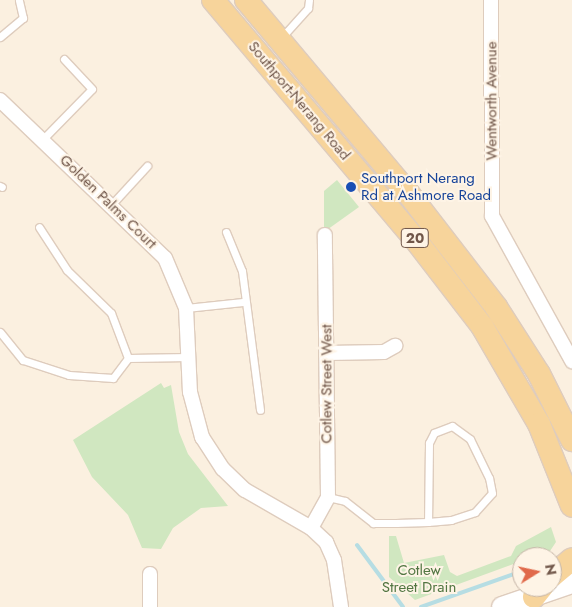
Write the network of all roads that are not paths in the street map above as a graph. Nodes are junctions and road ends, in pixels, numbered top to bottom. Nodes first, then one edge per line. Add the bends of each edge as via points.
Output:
1 (19, 0) edge
2 (214, 0) edge
3 (246, 0) edge
4 (309, 0) edge
5 (491, 0) edge
6 (0, 37) edge
7 (280, 39) junction
8 (64, 59) dead end
9 (0, 100) edge
10 (42, 140) junction
11 (147, 166) dead end
12 (112, 204) junction
13 (38, 227) dead end
14 (226, 232) dead end
15 (325, 236) dead end
16 (243, 302) junction
17 (186, 308) junction
18 (0, 332) edge
19 (395, 346) dead end
20 (327, 353) junction
21 (189, 357) junction
22 (128, 358) junction
23 (572, 361) edge
24 (260, 410) dead end
25 (572, 440) edge
26 (328, 497) junction
27 (572, 506) edge
28 (428, 522) junction
29 (311, 528) junction
30 (572, 559) edge
31 (562, 568) edge
32 (150, 574) dead end
33 (337, 587) junction
34 (539, 597) edge
35 (150, 607) edge
36 (337, 607) edge
37 (341, 607) edge
38 (502, 607) edge

1 - 6 lane via 23,18
2 - 27 main road, Southport-Nerang Road / 20 via 415,239 482,326 539,424
3 - 7 main road, Southport-Nerang Road / 20
4 - 7 lane via 308,8
5 - 23 street, Wentworth Avenue via 492,216
7 - 25 main road, Southport-Nerang Road / 20 via 496,307 539,374
8 - 10 lane via 92,89
9 - 10 street, Golden Palms Court
10 - 12 street, Golden Palms Court
11 - 12 lane
12 - 17 street, Golden Palms Court via 165,258
13 - 22 lane via 67,270 111,313
14 - 16 lane via 242,271
15 - 20 street, Cotlew Street West
16 - 17 lane
16 - 24 lane
17 - 21 street, Golden Palms Court
18 - 22 lane via 23,360 69,375 113,378
19 - 20 street via 384,352
20 - 26 street, Cotlew Street West
21 - 22 lane
21 - 29 street, Golden Palms Court via 192,405 215,458 245,490
26 - 28 lane via 345,501 373,523
26 - 29 street, Cotlew Street West
28 - 28 lane via 475,512 492,493 482,457 461,428 452,426 434,433 429,443
29 - 33 street, Golden Palms Court via 330,550
30 - 31 main road
32 - 35 street
33 - 36 street, Golden Palms Court
33 - 37 street, Golden Palms Court
34 - 38 main road

